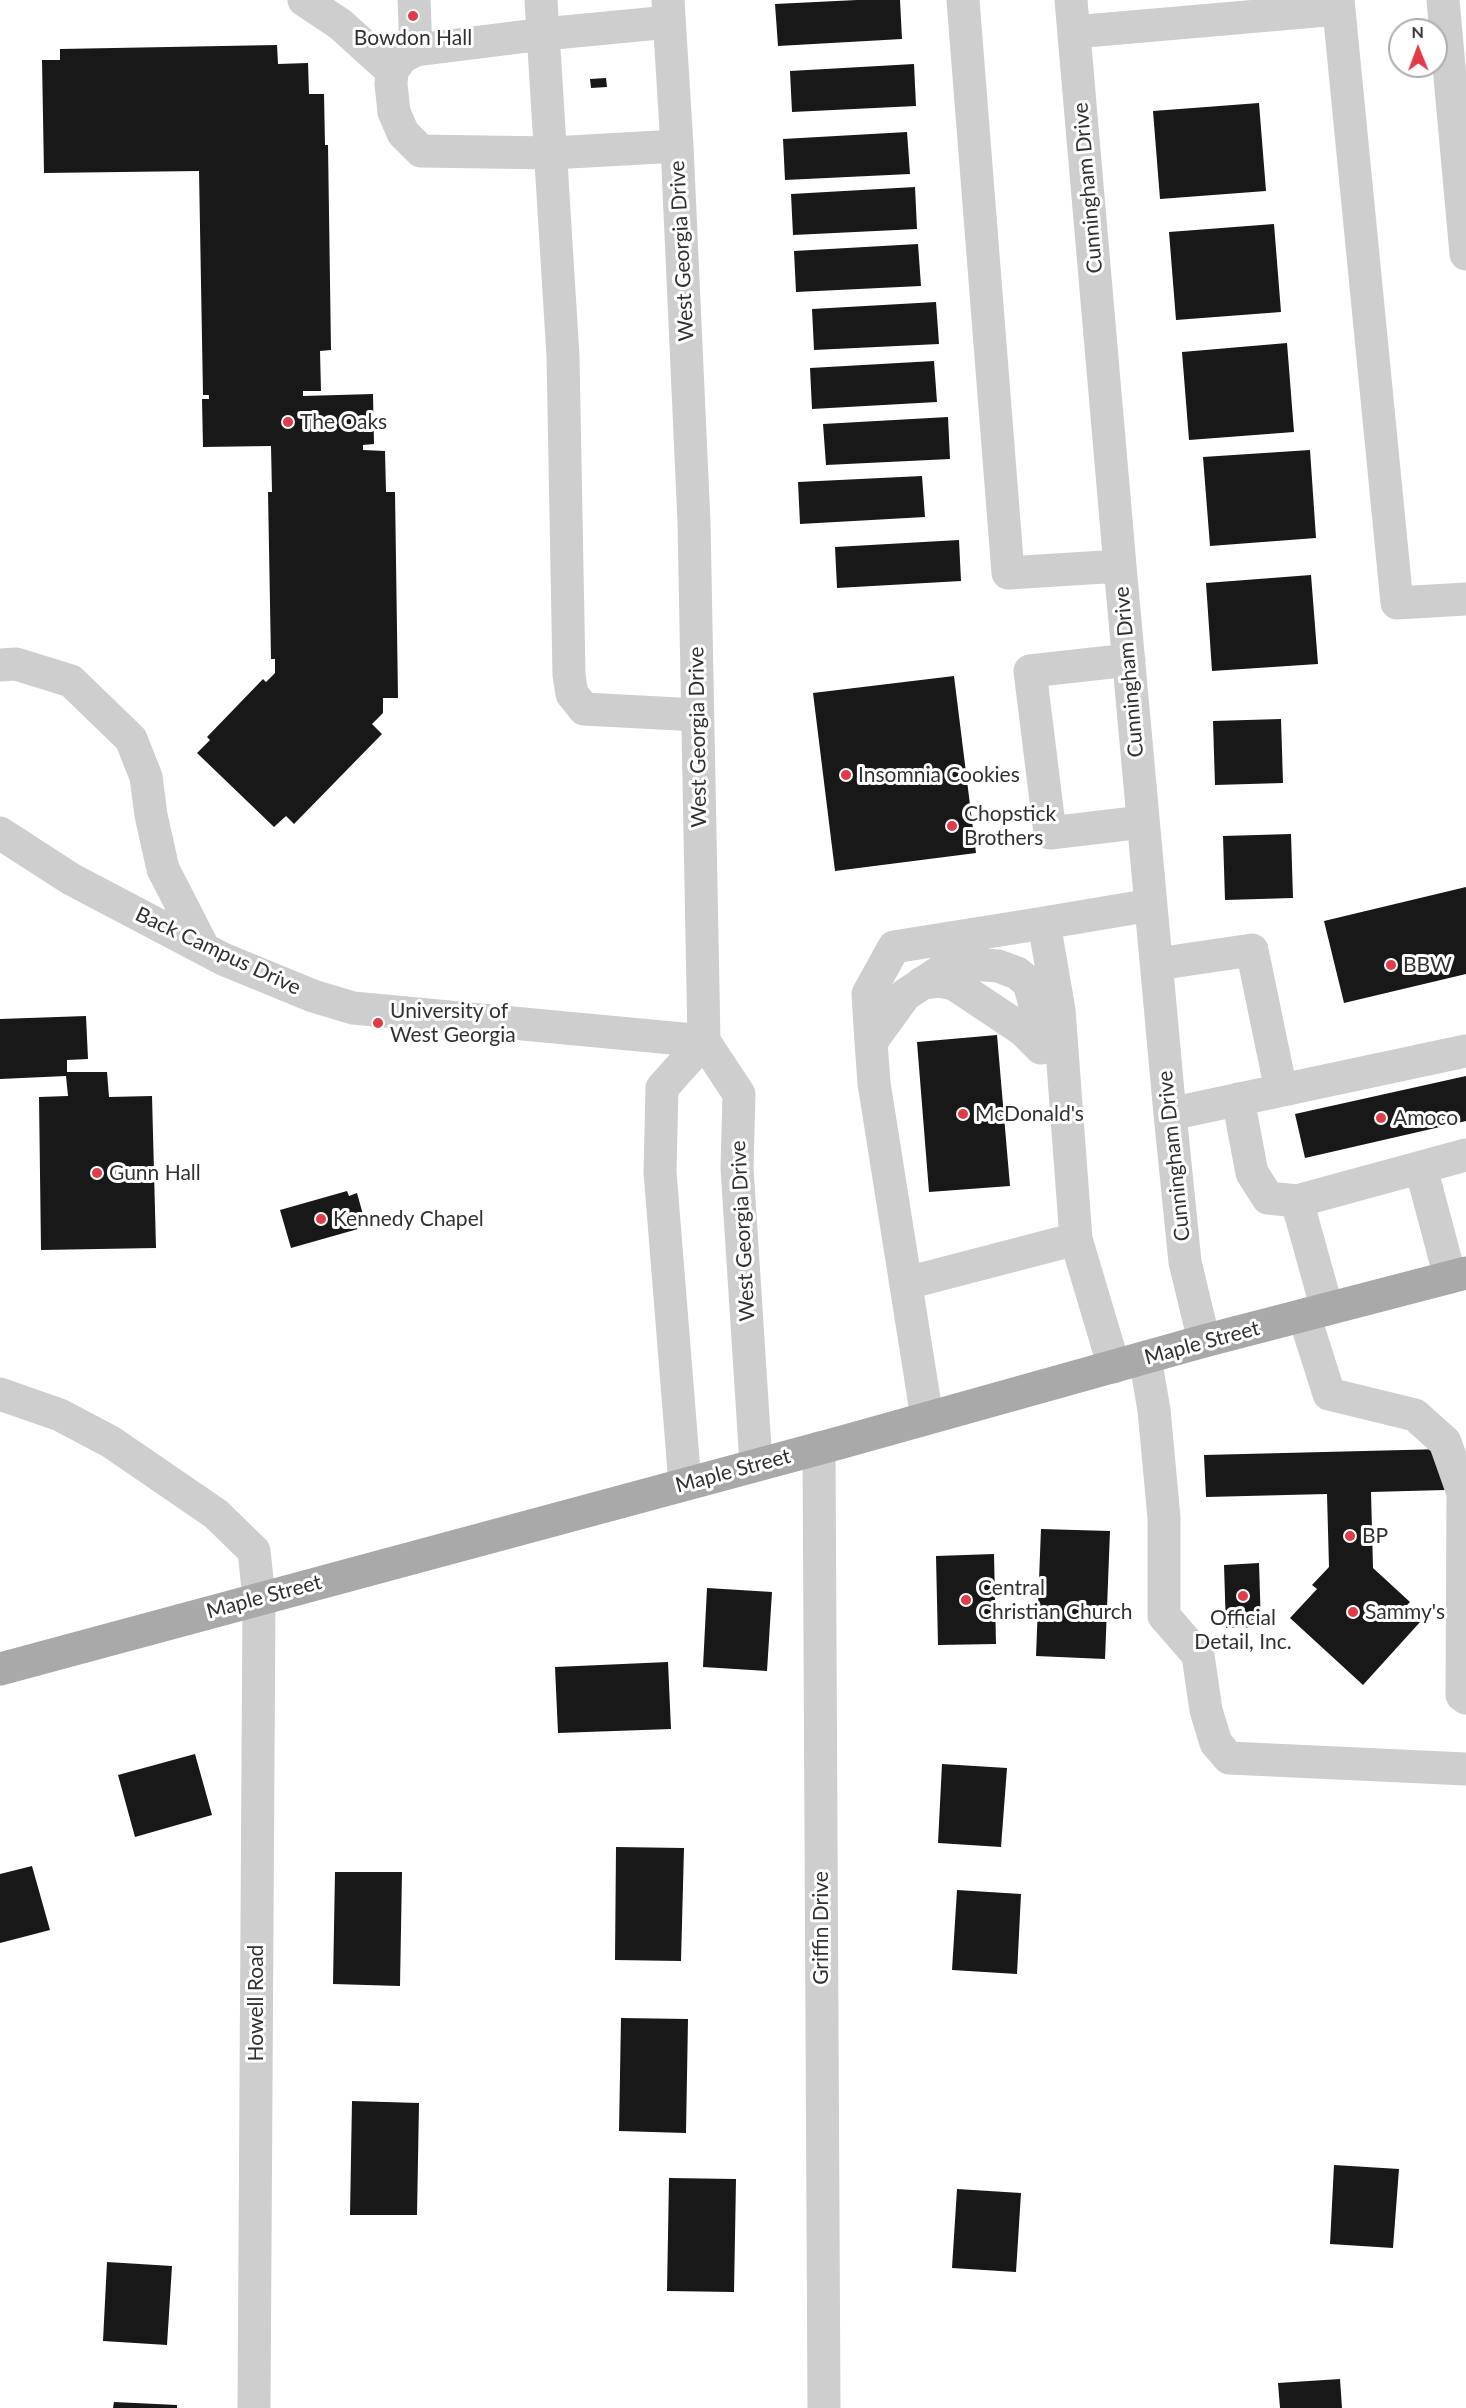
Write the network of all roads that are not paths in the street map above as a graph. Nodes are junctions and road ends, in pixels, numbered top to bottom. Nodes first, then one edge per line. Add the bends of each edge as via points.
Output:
1 (304, 0) edge
2 (414, 0) edge
3 (541, 0) edge
4 (963, 0) edge
5 (1443, 0) edge
6 (1338, 4) edge
7 (669, 11) edge
8 (1073, 16) edge
9 (544, 34) junction
10 (404, 61) junction
11 (677, 146) junction
12 (552, 153) junction
13 (1466, 254) edge
14 (1120, 566) junction
15 (1466, 599) edge
16 (1129, 660) junction
17 (0, 665) edge
18 (697, 715) junction
19 (1143, 822) junction
20 (0, 833) edge
21 (1151, 905) junction
22 (1044, 923) junction
23 (204, 949) junction
24 (1156, 964) junction
25 (921, 982) junction
26 (704, 1041) junction
27 (871, 1042) junction
28 (1041, 1048) junction
29 (1466, 1051) edge
30 (1281, 1090) junction
31 (1238, 1099) junction
32 (1065, 1111) junction
33 (1170, 1114) junction
34 (1466, 1155) edge
35 (1421, 1168) junction
36 (1297, 1201) junction
37 (1076, 1239) junction
38 (1458, 1275) edge
39 (907, 1282) junction
40 (1315, 1312) junction
41 (1204, 1341) junction
42 (1145, 1358) junction
43 (1114, 1367) junction
44 (0, 1394) edge
45 (927, 1418) junction
46 (819, 1448) junction
47 (756, 1464) junction
48 (685, 1484) junction
49 (1465, 1492) edge
50 (259, 1598) junction
51 (0, 1669) edge
52 (1466, 1698) edge
53 (1466, 1769) edge
54 (254, 2408) edge
55 (824, 2408) edge

1 - 10 street
2 - 10 street
3 - 9 street
4 - 14 street via 1008,573
5 - 13 street
6 - 8 street
6 - 15 street via 1397,603
7 - 9 street
7 - 11 street, West Georgia Drive
8 - 14 street, Cunningham Drive
9 - 10 street
9 - 12 street
10 - 12 street via 391,84 394,112 403,133 421,151
11 - 12 street
11 - 18 street, West Georgia Drive via 694,522
12 - 18 street via 563,356 572,694 584,709
14 - 16 street, Cunningham Drive
16 - 19 street, Cunningham Drive
16 - 19 street via 1030,671 1050,833
17 - 23 street via 16,664 71,681 131,739 146,777 164,869
18 - 26 street, West Georgia Drive
19 - 21 street, Cunningham Drive
20 - 23 street, Back Campus Drive via 71,879
21 - 22 street
21 - 24 street, Cunningham Drive
22 - 27 street via 894,947 868,994
22 - 32 street via 1059,1010
23 - 26 street, Back Campus Drive via 313,996 353,1008
24 - 30 street via 1252,950
24 - 33 street, Cunningham Drive
25 - 27 street via 904,995
25 - 28 street via 954,984 1023,1030
25 - 28 street via 941,971 972,964 998,966 1017,973 1029,983 1032,992
26 - 47 street, West Georgia Drive via 739,1094 736,1168
26 - 48 street via 662,1088 660,1172
27 - 39 street via 874,1083
28 - 32 street
29 - 30 street
30 - 31 street
31 - 33 street
31 - 36 street via 1252,1173 1268,1198
32 - 37 street
33 - 41 street, Cunningham Drive via 1185,1262
34 - 35 street
35 - 36 street
35 - 38 street
36 - 40 street
37 - 39 street
37 - 43 street
38 - 40 main road, Maple Street
39 - 45 street
40 - 41 main road, Maple Street
40 - 49 street via 1329,1394 1415,1415 1445,1442
41 - 42 main road, Maple Street
42 - 43 main road, Maple Street
42 - 53 street via 1164,1518 1164,1616 1198,1655 1206,1710 1216,1743 1229,1758
43 - 45 main road, Maple Street
44 - 50 street, Howell Road via 60,1415 111,1442 216,1514 254,1551
45 - 46 main road, Maple Street
46 - 47 main road, Maple Street
46 - 55 street, Griffin Drive
47 - 48 main road, Maple Street
48 - 50 main road, Maple Street
49 - 52 street via 1462,1695
50 - 51 main road, Maple Street
50 - 54 street, Howell Road

